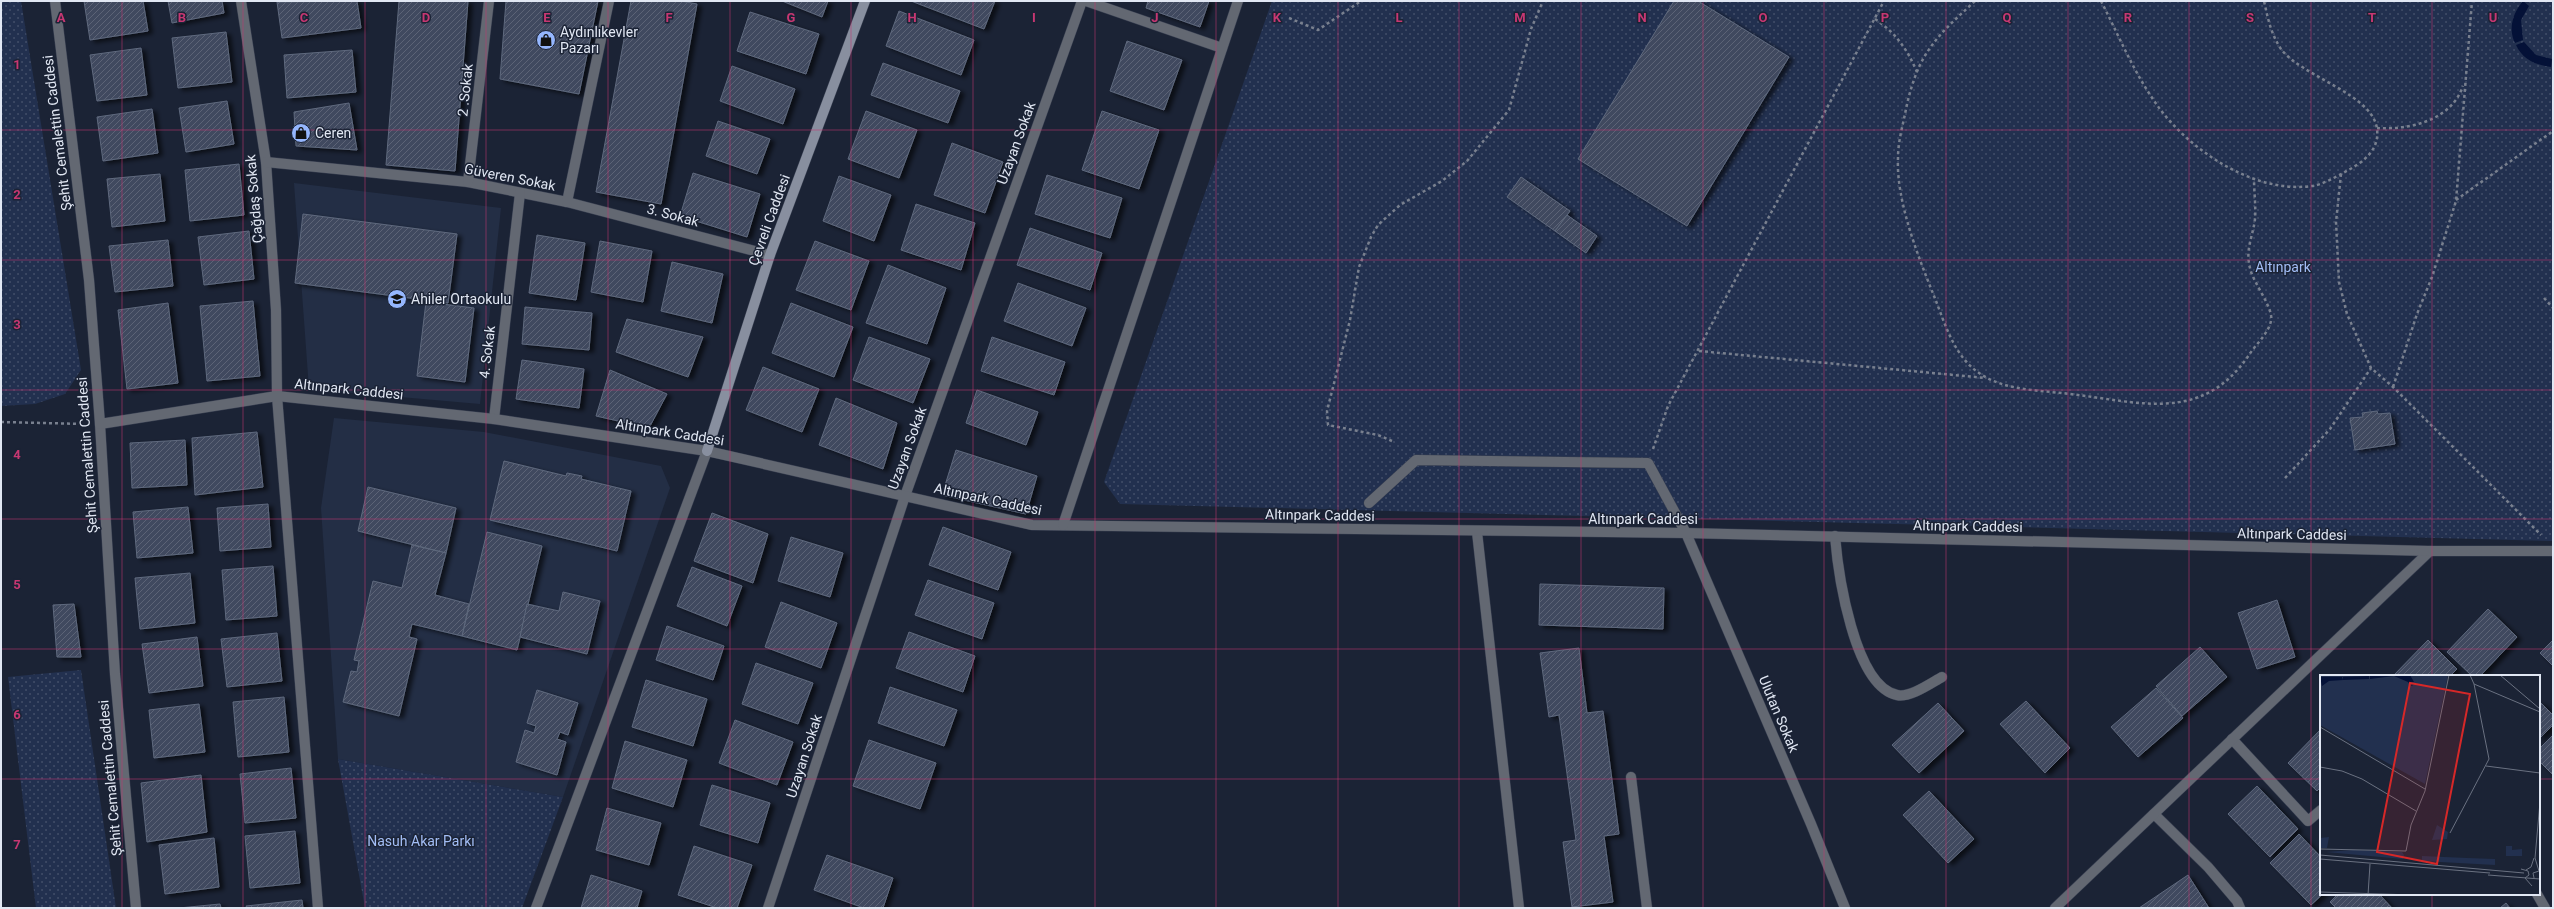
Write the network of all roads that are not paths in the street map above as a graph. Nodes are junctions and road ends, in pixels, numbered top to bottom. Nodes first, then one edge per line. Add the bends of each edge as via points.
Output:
1 (55, 1) edge
2 (241, 1) edge
3 (489, 1) edge
4 (609, 1) edge
5 (865, 1) edge
6 (1082, 1) edge
7 (1086, 1) edge
8 (1238, 1) edge
9 (1222, 48) junction
10 (266, 162) junction
11 (468, 182) junction
12 (520, 193) junction
13 (567, 202) junction
14 (770, 255) junction
15 (277, 396) junction
16 (494, 418) junction
17 (100, 424) junction
18 (707, 451) junction
19 (905, 496) junction
20 (1369, 502) dead end
21 (1063, 525) junction
22 (1477, 532) junction
23 (1686, 533) junction
24 (1835, 536) junction
25 (2430, 551) junction
26 (2553, 551) edge
27 (1942, 678) dead end
28 (2232, 739) junction
29 (1631, 777) dead end
30 (2320, 811) edge
31 (2154, 814) junction
32 (2538, 895) edge
33 (136, 908) edge
34 (318, 908) edge
35 (536, 908) edge
36 (768, 908) edge
37 (1519, 908) edge
38 (1647, 908) edge
39 (1844, 908) edge
40 (2055, 908) edge
41 (2240, 908) edge
42 (2545, 908) edge

1 - 17 street, Şehit Cemalettin Caddesi via 89,280
2 - 10 street, Çağdaş Sokak
3 - 11 street, 2 .Sokak
4 - 13 street, Güveren Sokak
5 - 14 main road, Çevreli Caddesi
6 - 19 street, Uzayan Sokak
7 - 9 street
8 - 9 street
9 - 21 street
10 - 11 street, Güveren Sokak
10 - 15 street, Çağdaş Sokak via 276,310
11 - 12 street, Güveren Sokak
12 - 13 street, Güveren Sokak
12 - 16 street, 4. Sokak
13 - 14 street, 3. Sokak
14 - 18 main road, Çevreli Caddesi
15 - 16 street, Altınpark Caddesi
15 - 17 street, Altınpark Caddesi
15 - 34 street, Çağdaş Sokak
16 - 18 street, Altınpark Caddesi
17 - 33 street, Şehit Cemalettin Caddesi via 115,674
18 - 19 street, Altınpark Caddesi
18 - 35 street
19 - 21 street, Altınpark Caddesi via 1032,525
19 - 36 street, Uzayan Sokak
20 - 23 street, Ulutan Sokak via 1416,460 1648,463
21 - 22 street, Altınpark Caddesi
22 - 23 street, Altınpark Caddesi
22 - 37 street
23 - 24 street, Altınpark Caddesi
23 - 39 street, Ulutan Sokak via 1811,824
24 - 25 street, Altınpark Caddesi
24 - 27 street via 1838,573 1844,601 1854,634 1871,674 1885,691 1899,696
25 - 26 street, Altınpark Caddesi
25 - 28 street
28 - 30 street via 2308,821
28 - 31 street
29 - 38 street
31 - 40 street
31 - 41 street via 2208,867
32 - 42 street

